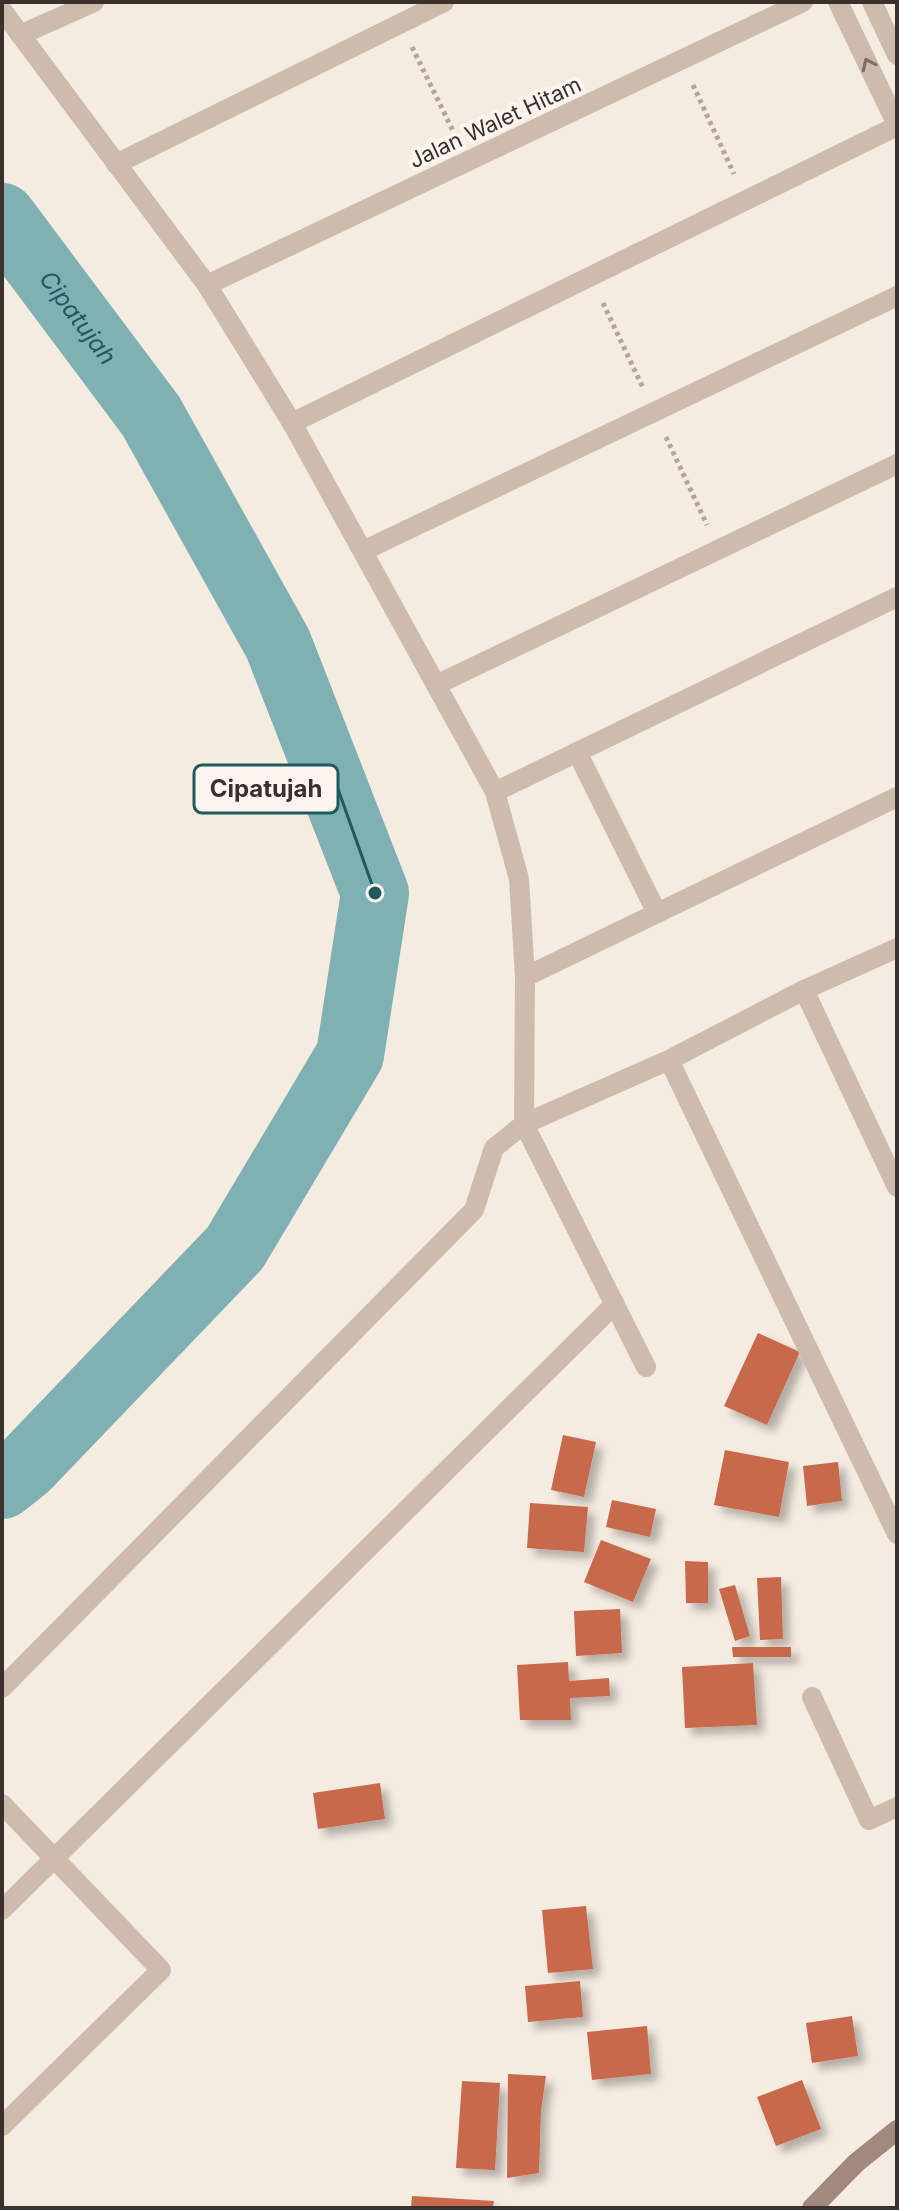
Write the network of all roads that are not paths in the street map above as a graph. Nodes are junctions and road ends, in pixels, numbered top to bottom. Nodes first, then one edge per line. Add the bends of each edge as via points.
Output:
1 (94, 2) edge
2 (444, 2) edge
3 (803, 2) edge
4 (838, 2) edge
5 (872, 2) edge
6 (2, 10) edge
7 (20, 35) junction
8 (897, 55) edge
9 (897, 126) edge
10 (116, 164) junction
11 (207, 285) junction
12 (897, 296) edge
13 (292, 423) junction
14 (897, 464) edge
15 (363, 551) junction
16 (897, 597) edge
17 (436, 685) junction
18 (577, 752) junction
19 (495, 792) junction
20 (897, 797) edge
21 (657, 913) junction
22 (897, 948) edge
23 (525, 977) junction
24 (804, 990) junction
25 (669, 1060) junction
26 (524, 1124) junction
27 (897, 1187) edge
28 (615, 1304) junction
29 (646, 1367) dead end
30 (897, 1534) edge
31 (2, 1688) edge
32 (812, 1697) dead end
33 (2, 1804) edge
34 (897, 1807) edge
35 (54, 1859) junction
36 (2, 1910) edge
37 (2, 2126) edge
38 (897, 2130) edge
39 (812, 2208) edge

1 - 7 street
2 - 10 street
3 - 11 street, Jalan Walet Hitam
9 -> 4 street
5 - 8 street
6 - 7 street
7 - 10 street
9 - 13 street
10 - 11 street
11 - 13 street
12 - 15 street
13 - 15 street
14 - 17 street
15 - 17 street
16 - 18 street
17 - 19 street
18 - 19 street
18 - 21 street
19 - 23 street via 519,879
20 - 21 street
21 - 23 street
22 - 24 street
23 - 26 street
24 - 25 street
24 - 27 street
25 - 26 street
25 - 30 street
26 - 28 street
26 - 31 street via 494,1148 474,1210
28 - 29 street
28 - 35 street
32 - 34 street via 869,1820
33 - 35 street
35 - 36 street
35 - 37 street via 161,1970
38 - 39 street

